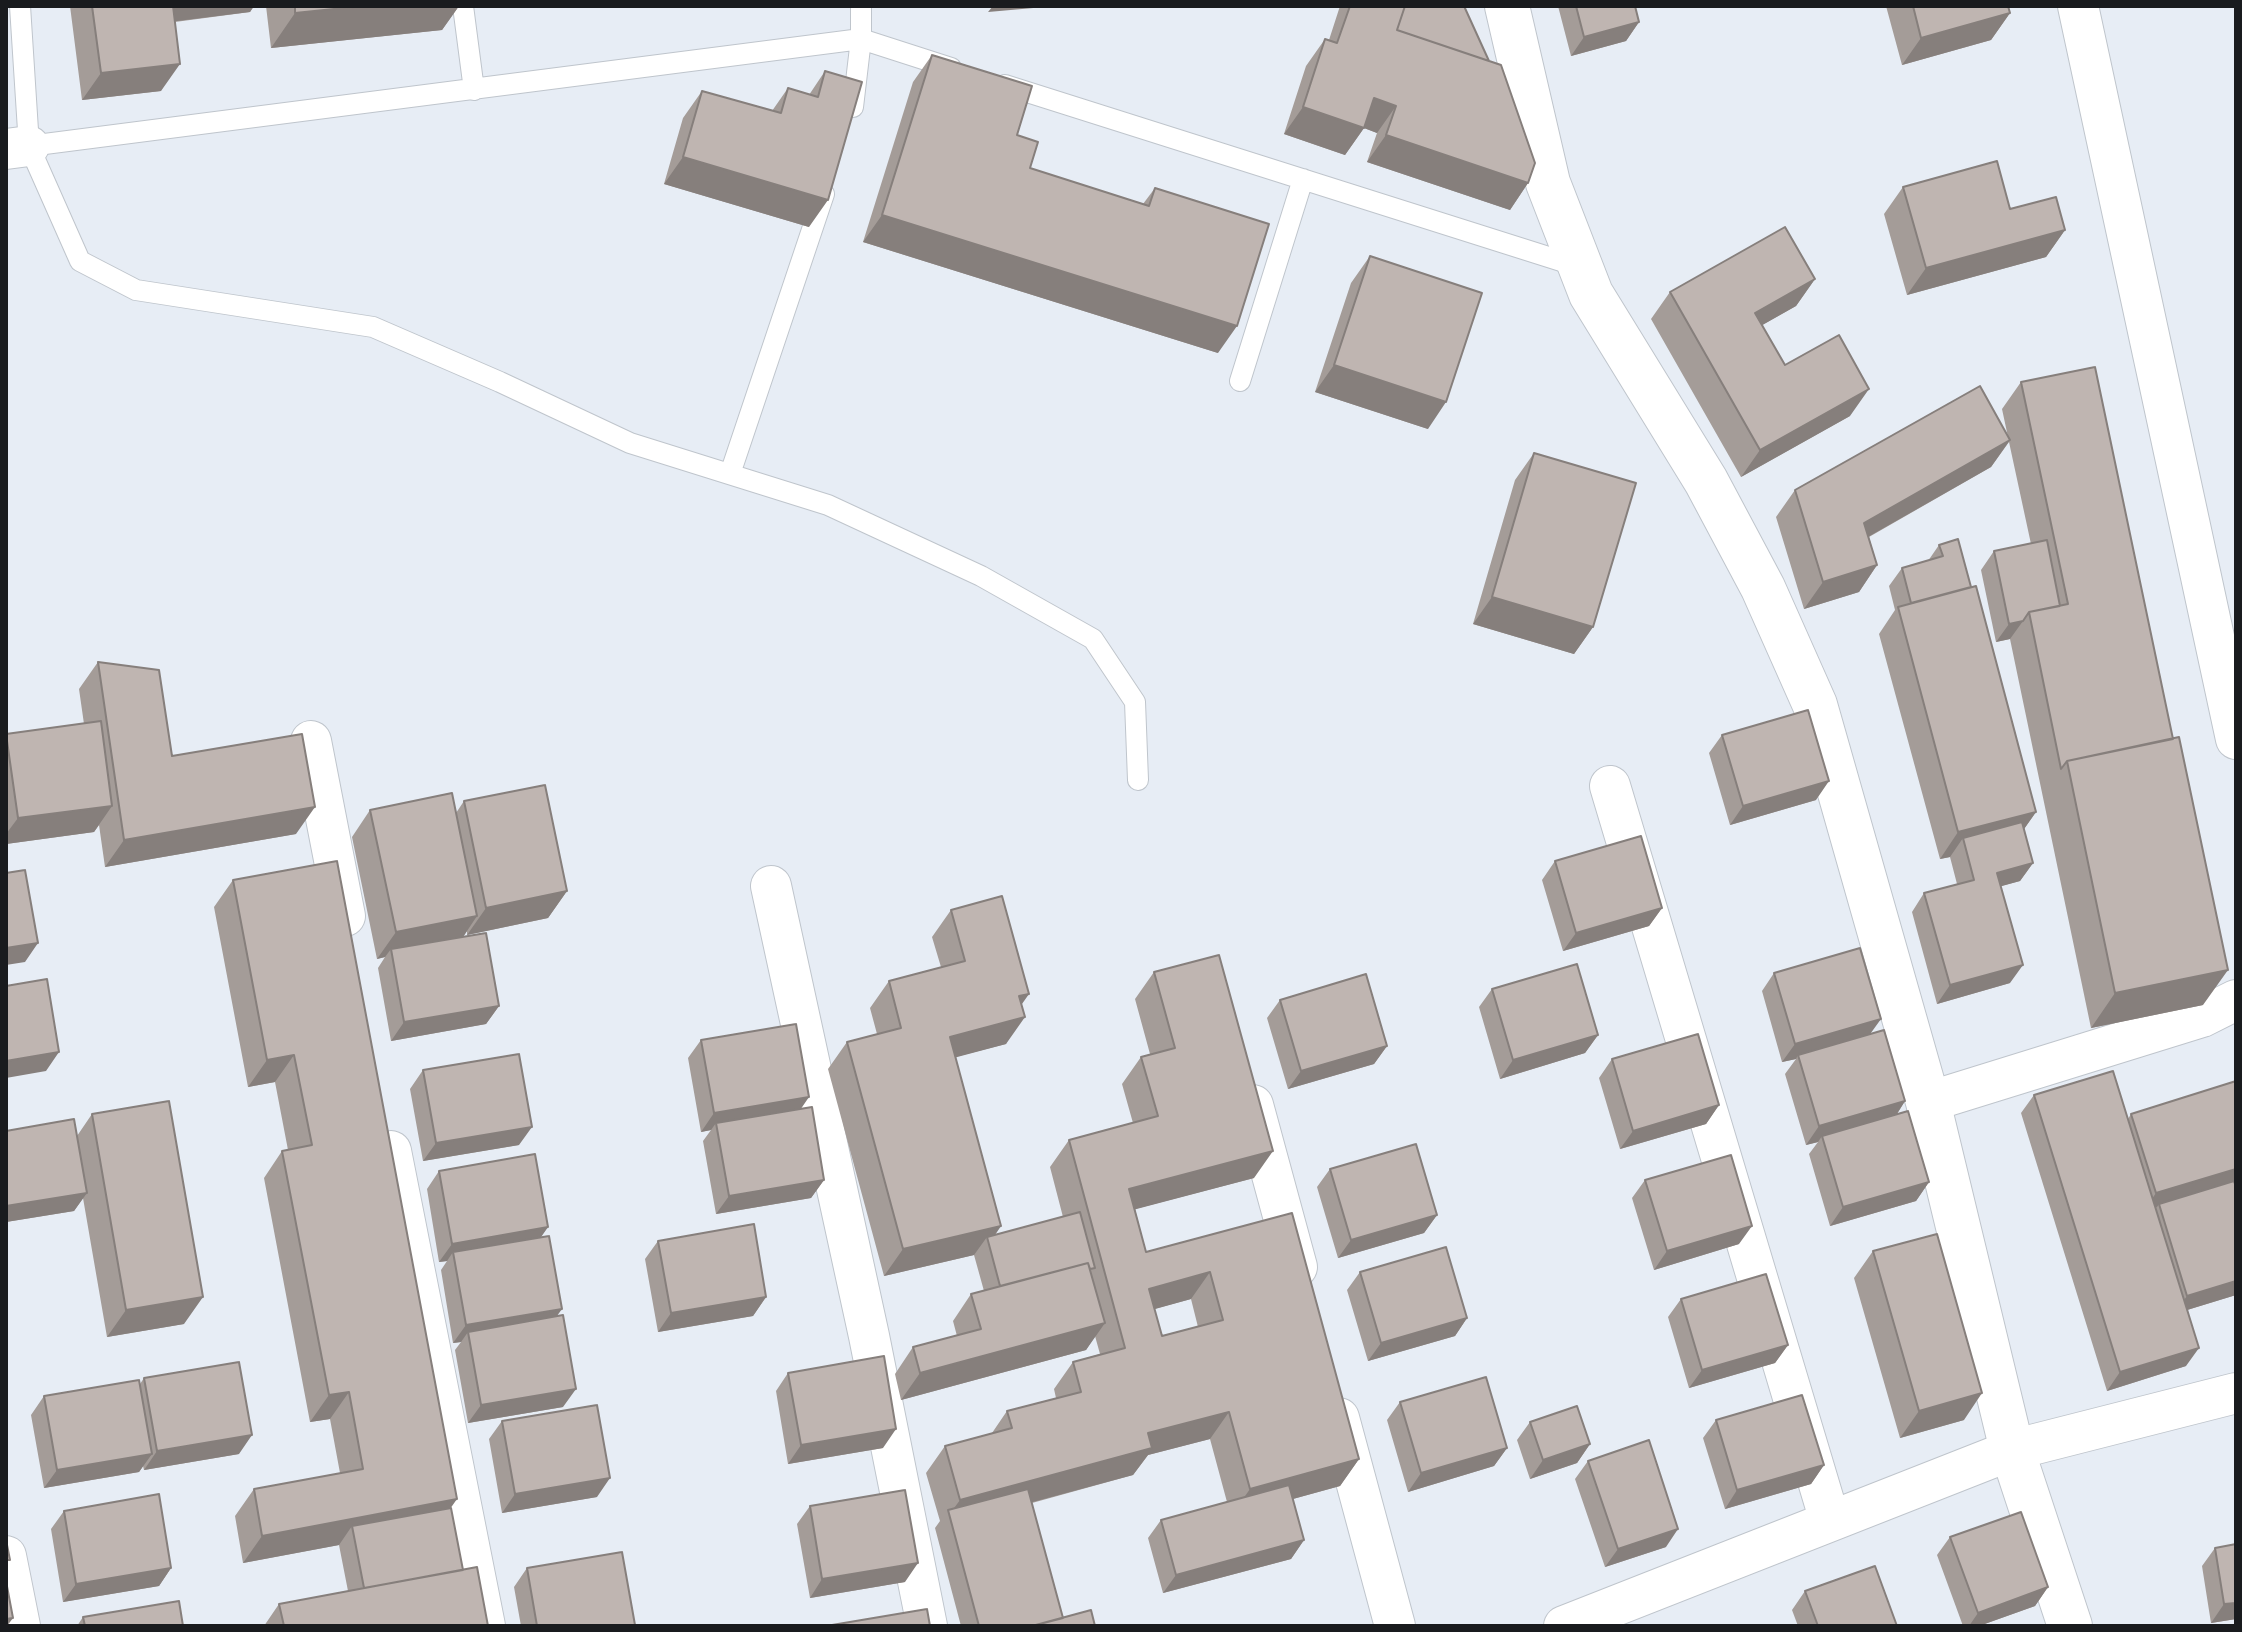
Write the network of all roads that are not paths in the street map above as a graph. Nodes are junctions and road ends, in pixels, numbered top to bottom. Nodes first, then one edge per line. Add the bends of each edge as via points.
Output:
1 (20, 6) edge
2 (463, 6) edge
3 (861, 6) edge
4 (1507, 6) edge
5 (2078, 6) edge
6 (861, 39) junction
7 (474, 90) junction
8 (848, 125) edge
9 (18, 147) edge
10 (832, 170) edge
11 (1303, 179) junction
12 (1580, 267) junction
13 (1240, 381) dead end
14 (730, 474) junction
15 (2236, 739) edge
16 (311, 741) dead end
17 (1138, 780) dead end
18 (1610, 786) dead end
19 (771, 886) dead end
20 (353, 959) edge
21 (2236, 1000) edge
22 (1242, 1064) edge
23 (1928, 1102) junction
24 (384, 1114) edge
25 (1308, 1307) edge
26 (1329, 1383) edge
27 (2236, 1393) edge
28 (2012, 1450) junction
29 (1830, 1521) junction
30 (6, 1556) edge
31 (20, 1626) edge
32 (485, 1626) edge
33 (927, 1626) edge
34 (1395, 1626) edge
35 (1564, 1626) edge
36 (2070, 1626) edge

1 - 9 lane
2 - 7 lane
3 - 6 lane
4 - 12 street via 1548,183
5 - 15 street
6 - 7 lane
6 - 8 lane
6 - 11 lane
7 - 9 lane
9 - 14 lane via 80,261 136,290 373,327 630,443
10 - 14 lane
11 - 12 lane
11 - 13 lane
12 - 23 street via 1591,294 1706,481 1763,588 1815,705
14 - 17 lane via 828,505 981,576 1093,639 1135,702
16 - 20 street
18 - 29 street
19 - 33 street
21 - 23 street via 2202,1017
22 - 25 street
23 - 28 street
24 - 32 street
26 - 34 street
27 - 28 street
28 - 29 street
28 - 36 street
29 - 35 street
30 - 31 street

